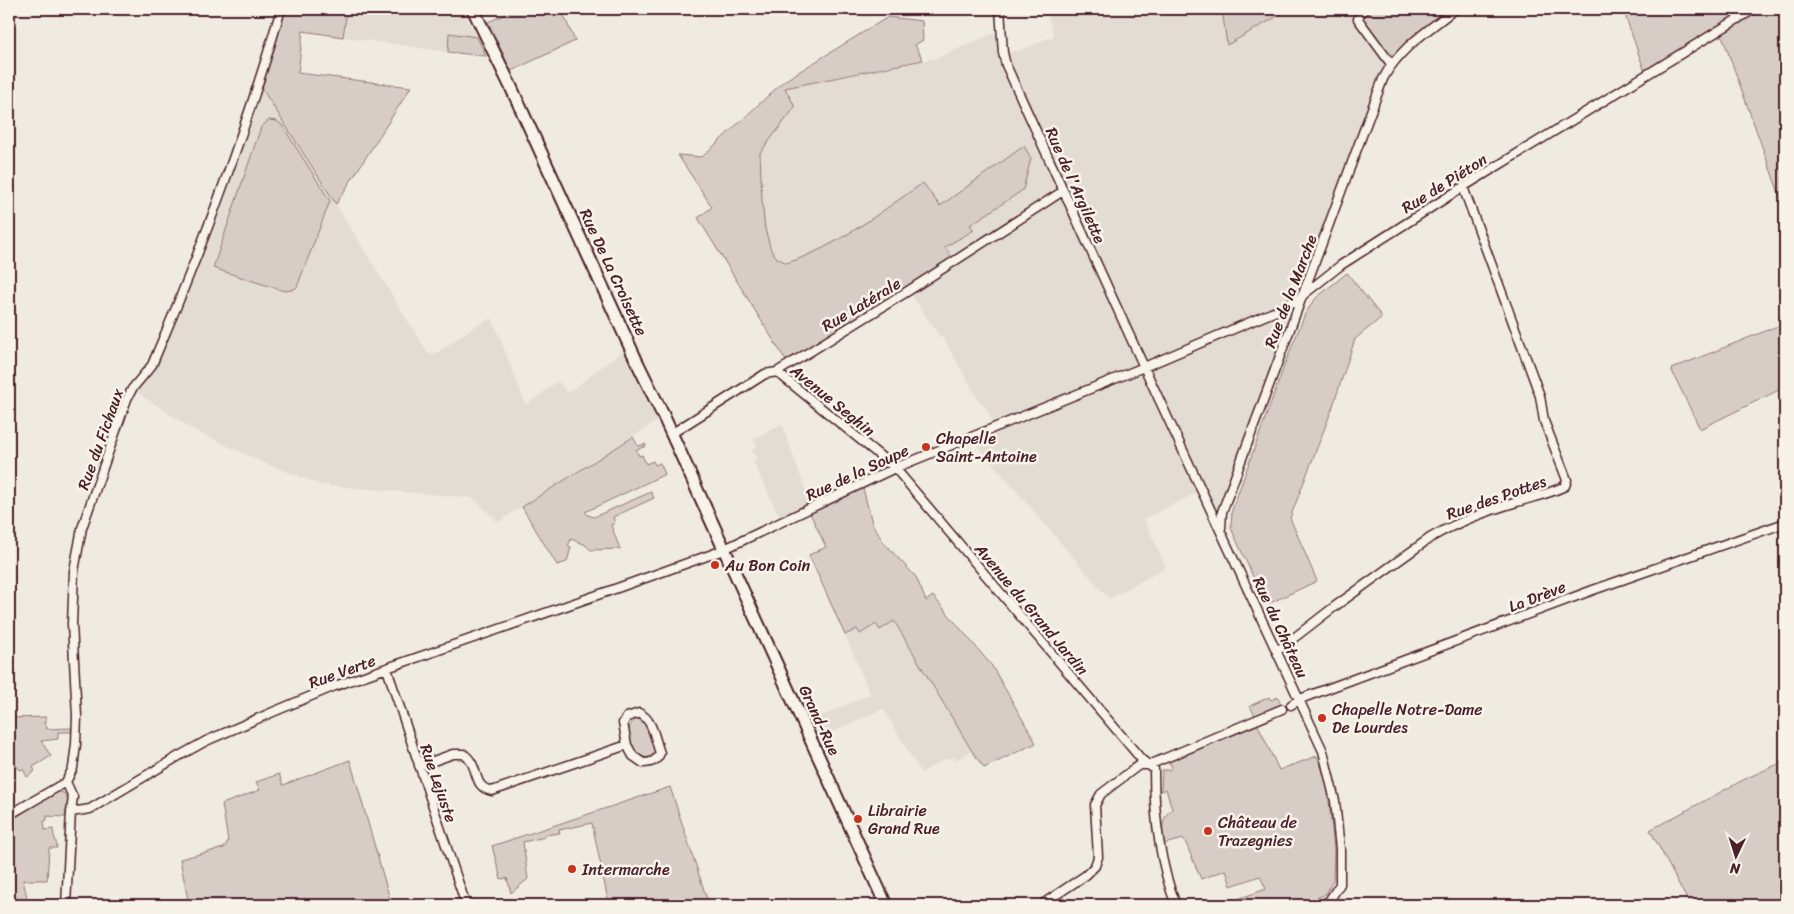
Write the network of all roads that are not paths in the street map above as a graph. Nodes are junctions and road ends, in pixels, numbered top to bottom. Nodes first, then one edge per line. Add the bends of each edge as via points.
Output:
1 (281, 9) edge
2 (473, 9) edge
3 (1000, 9) edge
4 (1365, 9) edge
5 (1455, 9) edge
6 (1754, 9) edge
7 (1391, 64) junction
8 (1463, 187) junction
9 (1063, 191) junction
10 (1303, 295) junction
11 (1144, 367) junction
12 (777, 372) junction
13 (671, 434) junction
14 (895, 468) junction
15 (1785, 523) edge
16 (1221, 530) junction
17 (723, 549) junction
18 (1277, 651) junction
19 (387, 669) junction
20 (1300, 699) junction
21 (1291, 705) dead end
22 (1282, 709) dead end
23 (628, 745) junction
24 (1149, 765) junction
25 (419, 766) junction
26 (66, 782) junction
27 (71, 812) junction
28 (9, 815) edge
29 (1048, 904) edge
30 (66, 905) edge
31 (466, 905) edge
32 (886, 905) edge
33 (1176, 905) edge
34 (1321, 905) edge

1 - 26 street, Rue du Fichaux via 232,162 152,365 127,399 82,528 74,571 72,624 76,744 73,768
2 - 13 main road, Rue De La Croisette
3 - 9 street, Rue de l'Argilette via 1006,65
4 - 7 street via 1358,19
5 - 7 street, Rue de la Marche
6 - 8 street, Rue de Piéton
7 - 10 street, Rue de la Marche
8 - 10 street, Rue de Piéton via 1341,265
8 - 18 street, Rue des Pottes via 1540,396 1544,421 1567,480 1565,486 1447,528
9 - 11 street, Rue de l'Argilette
9 - 12 street, Rue Latérale
10 - 11 street, Rue de Piéton via 1283,308
10 - 16 street, Rue de la Marche via 1222,512
11 - 14 street, Rue de la Soupe
11 - 16 street, Rue du Château
12 - 13 street, Rue Latérale via 765,374
12 - 14 street, Avenue Seghin
13 - 17 main road, Rue De La Croisette
14 - 17 street, Rue de la Soupe
14 - 24 street, Avenue du Grand Jardin
15 - 20 street, La Drève via 1593,590
16 - 18 street, Rue du Château
17 - 19 street, Rue Verte
17 - 32 main road, Grand-Rue
18 - 20 street, Rue du Château
19 - 25 street, Rue Lejuste
19 - 27 street, Rue Verte via 335,686 206,741 90,809
20 - 21 street, La Drève
20 - 34 street, Rue du Château via 1324,751 1337,816 1340,884 1329,901
22 - 24 street
23 - 23 street via 624,723 627,717 639,713 649,720 660,752 655,760 643,764 633,756
23 - 25 street via 492,791 479,783 472,760 464,754 454,754
24 - 29 street via 1139,765 1101,794 1095,805 1098,857 1095,866
24 - 33 street via 1154,769 1160,854
25 - 31 street, Rue Lejuste
26 - 27 street via 73,797
26 - 28 street
27 - 30 street

